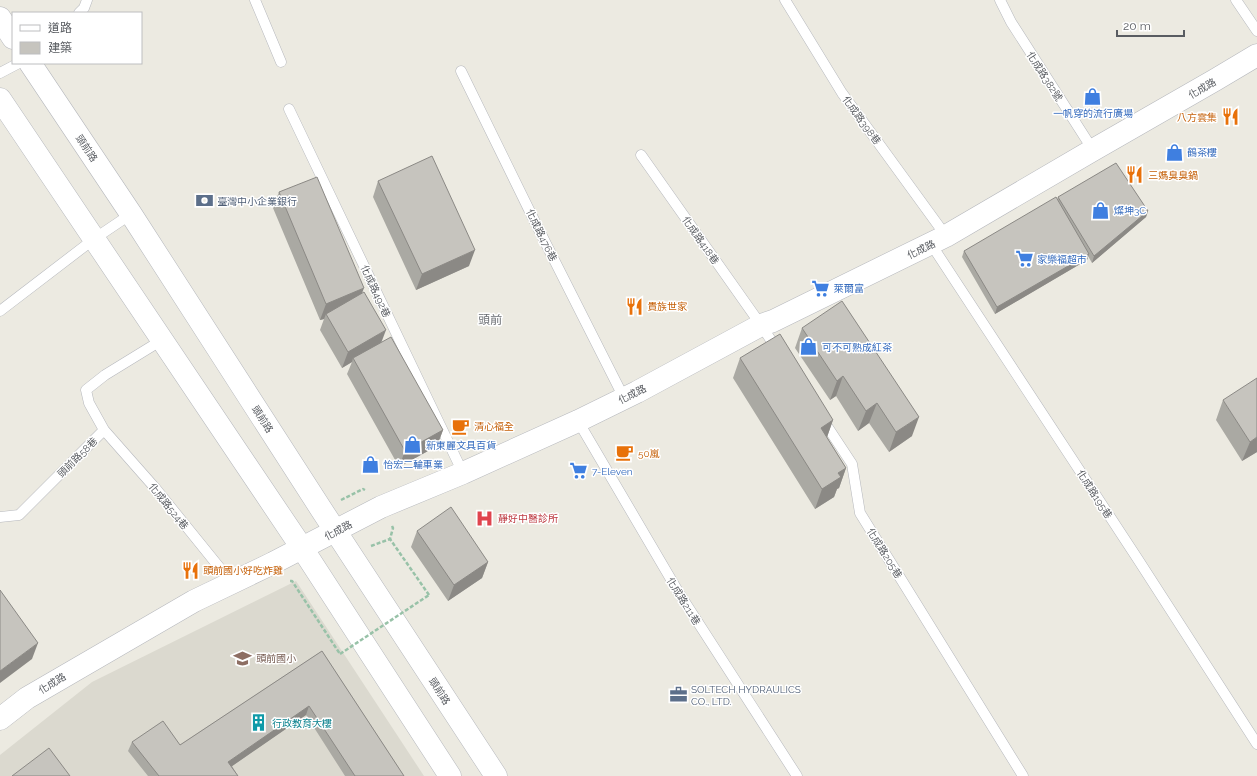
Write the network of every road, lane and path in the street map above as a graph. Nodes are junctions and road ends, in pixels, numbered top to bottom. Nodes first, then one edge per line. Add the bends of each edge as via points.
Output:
1 (87, 0) edge
2 (255, 0) edge
3 (785, 0) edge
4 (1000, 0) edge
5 (1236, 0) edge
6 (80, 12) edge
7 (0, 18) edge
8 (1257, 31) edge
9 (12, 36) edge
10 (1257, 55) edge
11 (281, 62) dead end
12 (17, 64) edge
13 (31, 64) edge
14 (461, 71) dead end
15 (0, 73) edge
16 (0, 99) edge
17 (289, 109) dead end
18 (1093, 150) junction
19 (641, 155) dead end
20 (131, 214) junction
21 (94, 239) junction
22 (938, 240) junction
23 (0, 311) edge
24 (761, 325) junction
25 (162, 340) junction
26 (782, 358) edge
27 (624, 398) junction
28 (817, 411) edge
29 (578, 421) junction
30 (104, 430) junction
31 (463, 473) junction
32 (0, 517) edge
33 (336, 531) junction
34 (302, 548) junction
35 (273, 563) junction
36 (408, 564) dead end
37 (232, 583) junction
38 (0, 719) edge
39 (1257, 744) edge
40 (450, 776) edge
41 (496, 776) edge
42 (798, 776) edge
43 (1023, 776) edge

1 - 6 lane
2 - 11 lane
3 - 22 lane, 化成路398巷
4 - 18 lane, 化成路382號 via 1010,22
5 - 8 lane
7 - 9 street
10 - 18 street, 化成路
12 - 15 lane
13 - 20 street, 頭前路
14 - 27 lane, 化成路476巷
16 - 21 street
17 - 31 lane, 化成路492巷
18 - 22 street, 化成路
19 - 24 lane, 化成路418巷
20 - 21 lane
20 - 33 street, 頭前路
21 - 23 lane
21 - 25 street
22 - 24 street, 化成路
22 - 39 lane, 化成路195巷 via 1126,541
24 - 26 lane
24 - 27 street, 化成路
25 - 30 lane, 頭前路58巷 via 105,375 86,390 89,403
25 - 34 street
27 - 29 street, 化成路
28 - 43 lane, 化成路205巷 via 852,464 860,513
29 - 31 street, 化成路
29 - 42 lane, 化成路211巷 via 679,593
30 - 32 lane, 頭前路58巷 via 19,515
30 - 37 lane, 化成路524巷 via 156,489
31 - 33 street, 化成路 via 381,507
33 - 34 street, 化成路
33 - 41 street, 頭前路
34 - 35 street, 化成路
34 - 40 street
35 - 36 path, bridge via 283,580 292,581 340,654 429,595
35 - 37 street, 化成路
37 - 38 street, 化成路 via 194,601 76,669 27,698

